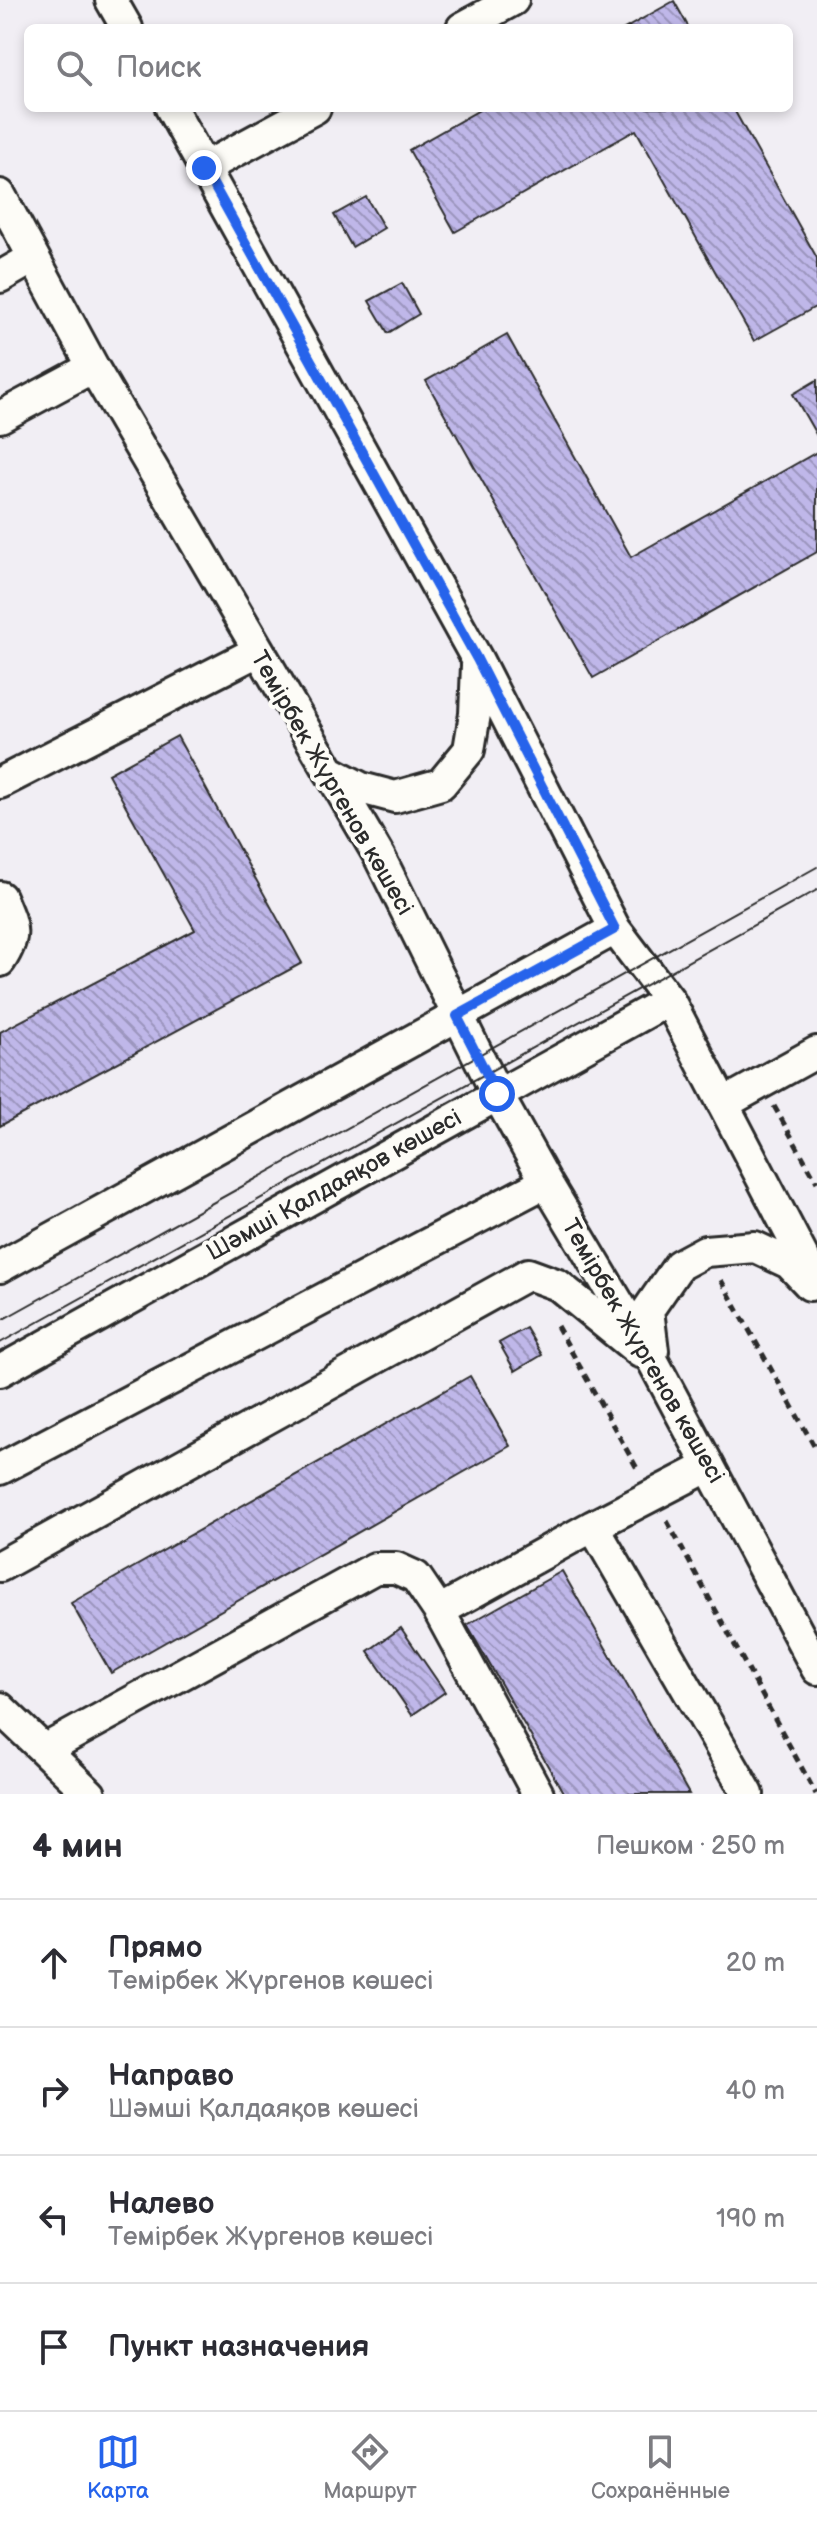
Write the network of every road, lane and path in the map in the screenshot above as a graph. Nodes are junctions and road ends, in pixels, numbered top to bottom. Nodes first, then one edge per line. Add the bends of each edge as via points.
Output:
1 (111, 0) edge
2 (513, 0) edge
3 (125, 24) edge
4 (469, 24) edge
5 (173, 112) edge
6 (308, 112) edge
7 (204, 168) junction
8 (0, 195) edge
9 (33, 258) junction
10 (0, 277) edge
11 (93, 367) junction
12 (0, 417) edge
13 (258, 651) junction
14 (477, 659) junction
15 (328, 771) junction
16 (0, 783) edge
17 (0, 897) edge
18 (615, 929) junction
19 (0, 961) edge
20 (669, 1000) junction
21 (457, 1016) junction
22 (817, 1052) edge
23 (761, 1083) junction
24 (497, 1094) junction
25 (723, 1104) junction
26 (546, 1182) junction
27 (817, 1182) edge
28 (705, 1251) junction
29 (0, 1267) edge
30 (817, 1284) edge
31 (817, 1293) edge
32 (551, 1315) dead end
33 (654, 1363) junction
34 (0, 1371) edge
35 (817, 1451) edge
36 (709, 1466) junction
37 (0, 1469) edge
38 (653, 1496) junction
39 (593, 1526) junction
40 (0, 1566) edge
41 (439, 1611) junction
42 (817, 1669) edge
43 (0, 1708) edge
44 (44, 1750) junction
45 (90, 1794) edge
46 (538, 1794) edge
47 (748, 1794) edge
48 (816, 1794) edge

1 - 3 street
2 - 4 street
5 - 7 street
6 - 7 street
7 - 14 street
8 - 9 street, Темірбек Жүргенов көшесі
9 - 10 street
9 - 11 street, Темірбек Жүргенов көшесі
11 - 12 street
11 - 13 street, Темірбек Жүргенов көшесі
13 - 15 street, Темірбек Жүргенов көшесі
13 - 16 street
14 - 15 street via 469,750 441,784 395,797
14 - 18 street
15 - 21 street, Темірбек Жүргенов көшесі via 379,856
17 - 19 street via 13,941
18 - 20 street
18 - 21 street
20 - 24 street, Шәмші Қалдаяқов көшесі
20 - 25 street
21 - 24 street, Темірбек Жүргенов көшесі
21 - 29 street
22 - 23 street
23 - 25 street
23 - 27 path
24 - 26 street, Темірбек Жүргенов көшесі
24 - 34 street, Шәмші Қалдаяқов көшесі
25 - 30 street
26 - 33 street, Темірбек Жүргенов көшесі
26 - 37 street
28 - 31 street via 755,1247 789,1263
28 - 33 street via 679,1265 648,1310
28 - 35 path
32 - 38 path
33 - 36 street, Темірбек Жүргенов көшесі
33 - 40 street via 558,1285 528,1274
36 - 38 street
36 - 42 street, Темірбек Жүргенов көшесі
38 - 39 street
38 - 48 path
39 - 41 street
39 - 47 street
41 - 44 street via 416,1577 396,1568 375,1568
41 - 46 street
43 - 44 street
44 - 45 street

